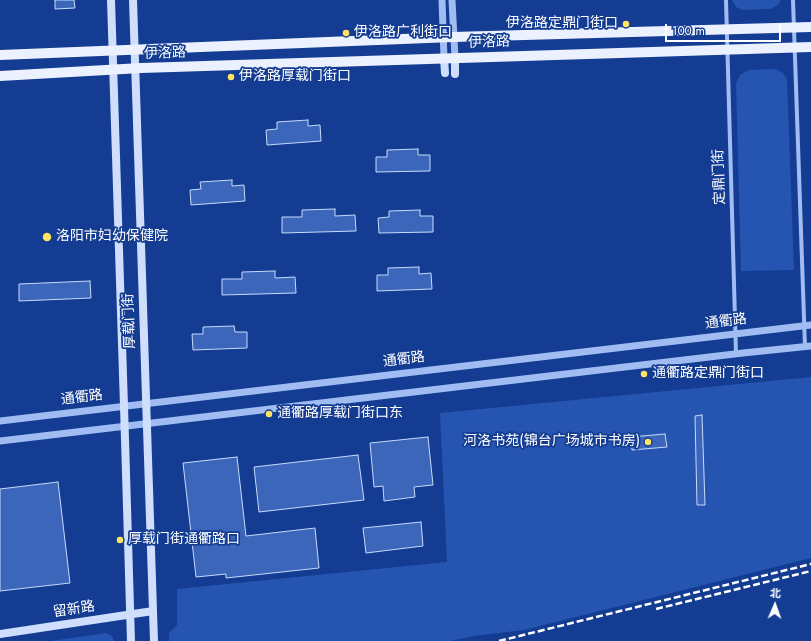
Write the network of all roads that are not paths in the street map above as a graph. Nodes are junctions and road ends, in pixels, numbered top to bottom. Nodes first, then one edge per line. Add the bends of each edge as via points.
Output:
1 (111, 0) edge
2 (133, 0) edge
3 (442, 0) edge
4 (452, 0) edge
5 (726, 0) edge
6 (793, 0) edge
7 (811, 27) edge
8 (794, 28) junction
9 (726, 30) junction
10 (448, 37) junction
11 (795, 47) junction
12 (811, 47) edge
13 (134, 50) junction
14 (727, 50) junction
15 (112, 51) junction
16 (0, 55) edge
17 (444, 58) junction
18 (455, 58) junction
19 (135, 69) junction
20 (113, 70) junction
21 (445, 73) dead end
22 (455, 74) dead end
23 (0, 76) edge
24 (807, 326) edge
25 (735, 334) junction
26 (808, 347) edge
27 (736, 354) junction
28 (146, 403) junction
29 (124, 406) junction
30 (0, 421) edge
31 (147, 424) junction
32 (125, 427) junction
33 (0, 441) edge
34 (0, 445) edge
35 (153, 611) junction
36 (130, 615) junction
37 (0, 634) edge
38 (131, 641) edge
39 (154, 641) edge

1 - 15 main road, 厚载门街
2 - 13 main road, 厚载门街
3 - 10 street
4 - 10 street
5 - 9 street, 定鼎门街
6 - 8 street
7 - 8 main road, 伊洛路
8 - 9 main road, 伊洛路
8 - 11 street
9 - 10 main road, 伊洛路
9 - 14 street, 定鼎门街
10 - 13 main road, 伊洛路
10 - 17 street
10 - 18 street
11 - 12 main road, 伊洛路
11 - 14 main road, 伊洛路
11 - 24 street
13 - 15 main road, 伊洛路
13 - 19 main road, 厚载门街
14 - 18 main road, 伊洛路
14 - 25 street, 定鼎门街
15 - 16 main road, 伊洛路
15 - 20 main road, 厚载门街
17 - 18 main road, 伊洛路
17 - 19 main road, 伊洛路
17 - 21 main road
18 - 22 main road
19 - 20 main road, 伊洛路
19 - 28 main road, 厚载门街
20 - 23 main road, 伊洛路
20 - 29 main road, 厚载门街
24 - 25 street, 通衢路
24 - 26 street
25 - 27 street, 定鼎门街
25 - 28 street, 通衢路
26 - 27 street
27 - 31 street
28 - 29 street, 通衢路
28 - 31 main road, 厚载门街
29 - 30 street, 通衢路
29 - 32 main road, 厚载门街
31 - 32 street
31 - 35 main road, 厚载门街
32 - 33 street
32 - 34 street
32 - 36 main road, 厚载门街
35 - 36 main road, 留新路
35 - 39 main road, 厚载门街
36 - 37 main road, 留新路
36 - 38 main road, 厚载门街

